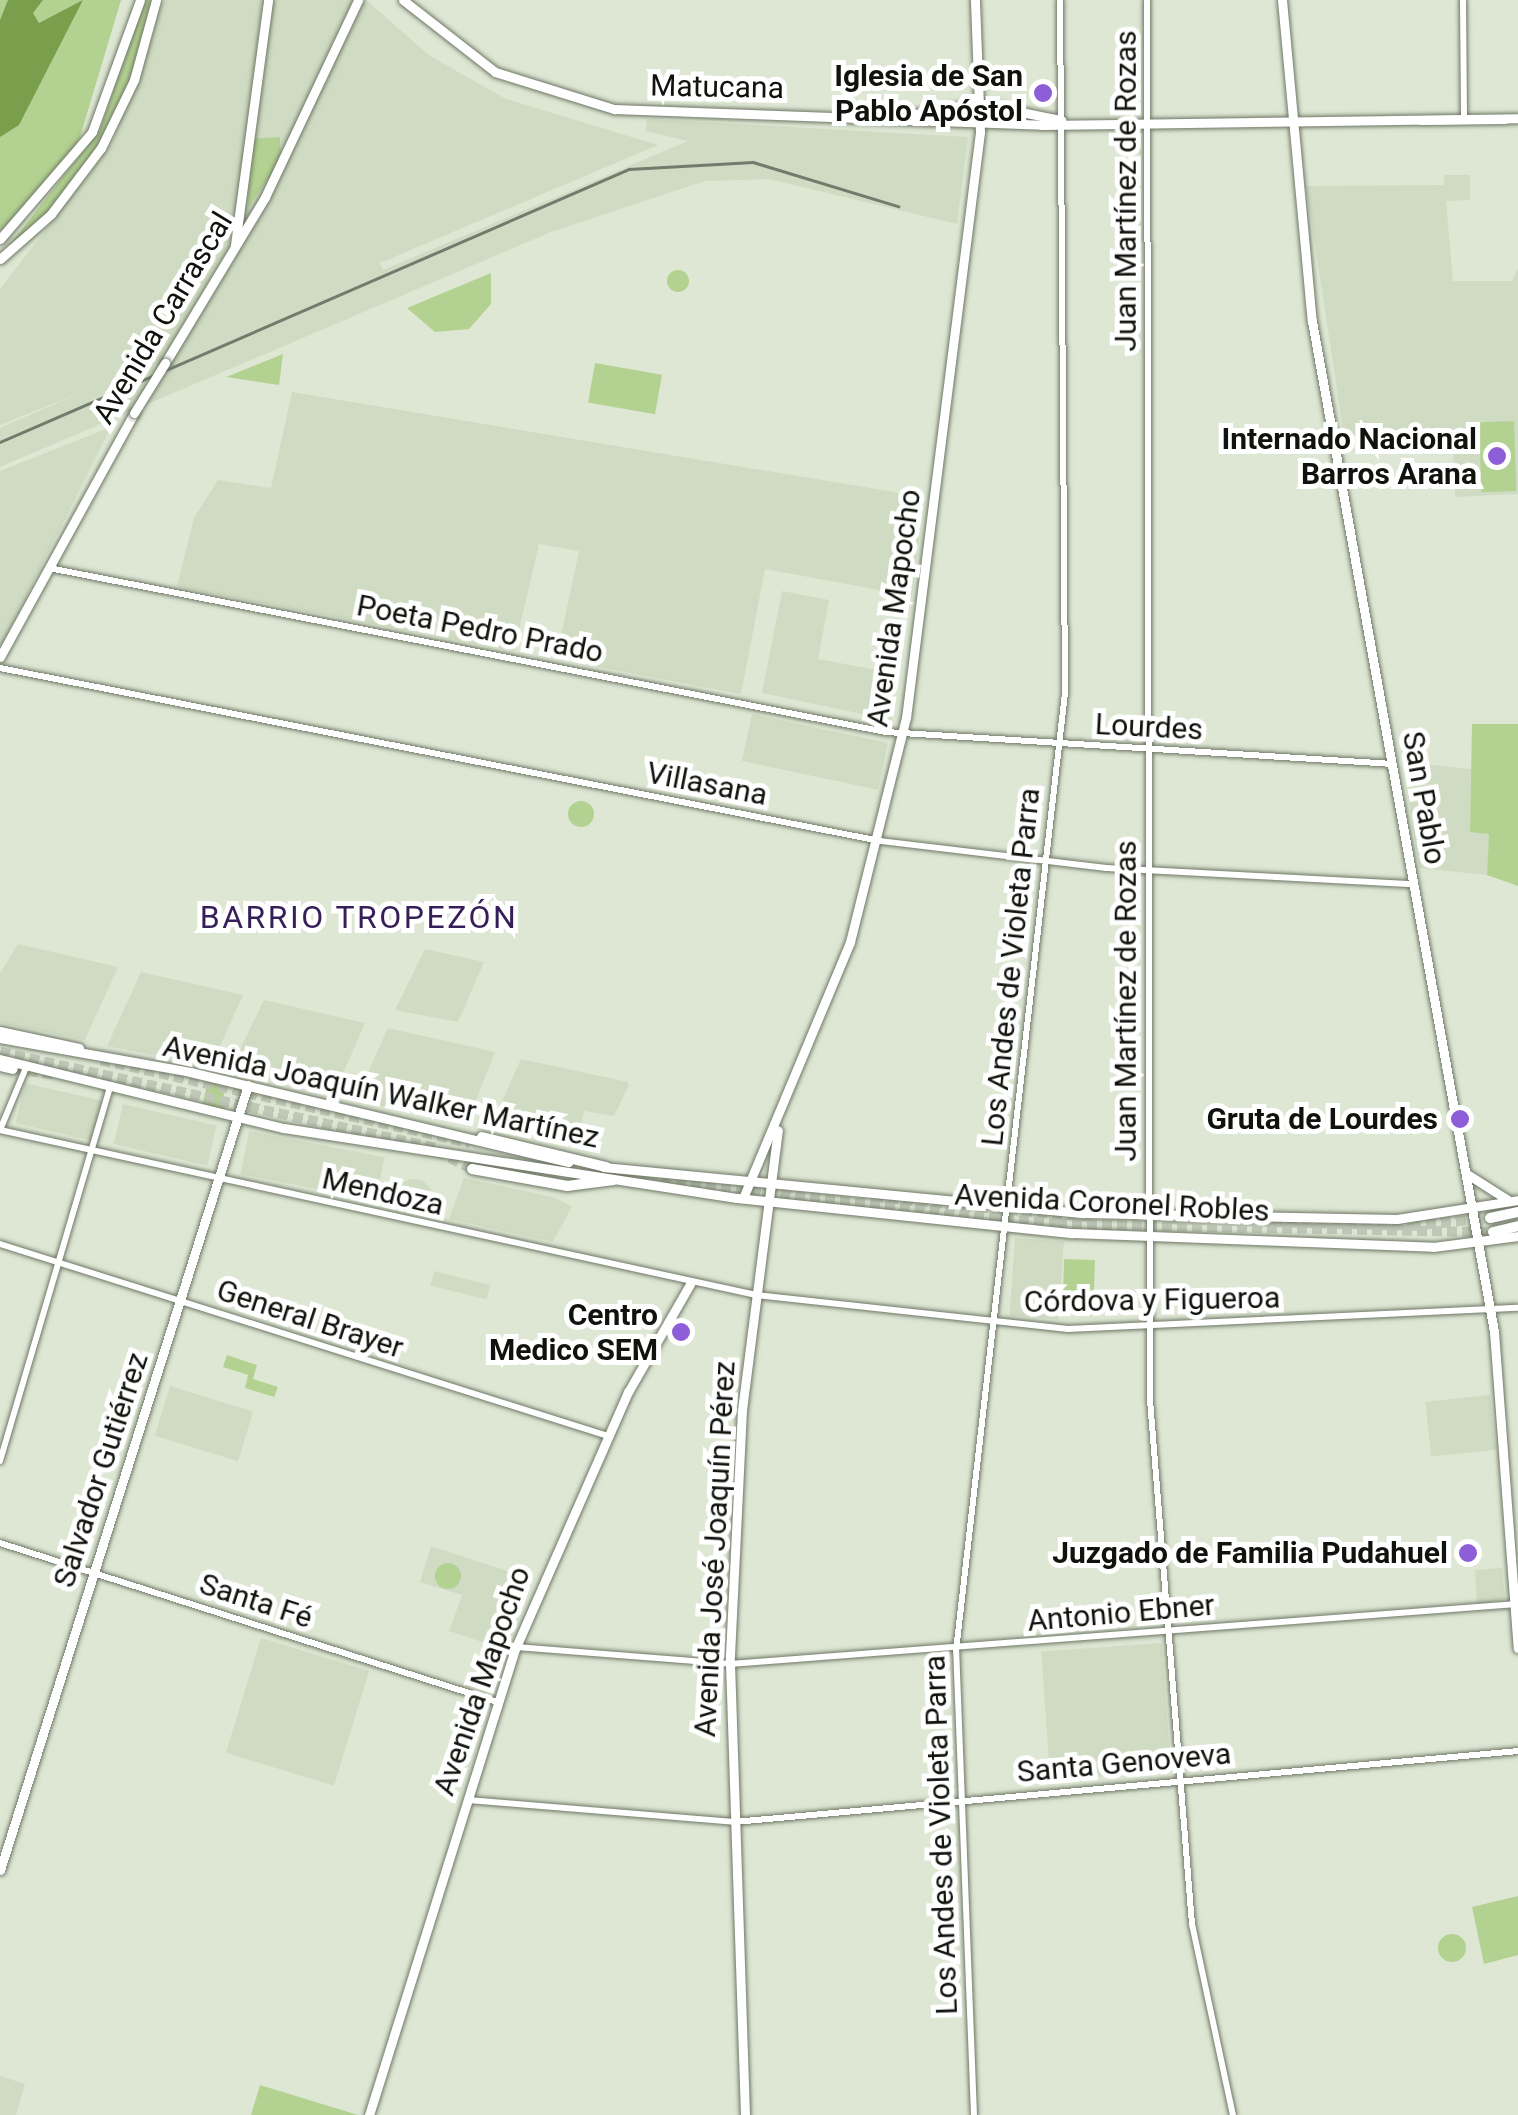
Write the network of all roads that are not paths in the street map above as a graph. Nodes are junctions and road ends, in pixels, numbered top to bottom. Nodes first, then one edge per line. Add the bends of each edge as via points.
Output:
1 (140, 0) edge
2 (156, 0) edge
3 (268, 0) edge
4 (358, 0) edge
5 (403, 0) edge
6 (975, 0) edge
7 (1060, 0) edge
8 (1148, 0) edge
9 (1282, 0) edge
10 (1462, 0) edge
11 (980, 104) junction
12 (897, 117) junction
13 (1464, 118) junction
14 (1513, 118) edge
15 (1291, 119) junction
16 (1061, 120) junction
17 (1149, 120) junction
18 (980, 123) junction
19 (239, 206) junction
20 (252, 222) junction
21 (0, 239) edge
22 (232, 255) junction
23 (0, 258) edge
24 (48, 568) junction
25 (0, 657) edge
26 (0, 668) edge
27 (902, 731) junction
28 (1058, 745) junction
29 (1150, 749) junction
30 (1393, 764) junction
31 (880, 841) junction
32 (1046, 861) junction
33 (1147, 870) junction
34 (1414, 884) junction
35 (0, 1035) edge
36 (79, 1049) dead end
37 (0, 1063) edge
38 (27, 1065) junction
39 (13, 1069) tunnel mouth
40 (111, 1084) junction
41 (248, 1085) junction
42 (784, 1108) junction
43 (238, 1119) junction
44 (0, 1130) edge
45 (482, 1137) tunnel mouth
46 (98, 1151) junction
47 (606, 1167) junction
48 (472, 1170) tunnel mouth
49 (1467, 1173) junction
50 (219, 1178) junction
51 (614, 1180) junction
52 (753, 1180) junction
53 (769, 1180) junction
54 (743, 1198) junction
55 (768, 1201) junction
56 (784, 1203) junction
57 (1517, 1204) edge
58 (1006, 1207) junction
59 (1473, 1211) junction
60 (1149, 1214) junction
61 (766, 1218) junction
62 (1490, 1218) tunnel mouth
63 (1518, 1226) edge
64 (1004, 1227) junction
65 (1493, 1232) tunnel mouth
66 (1149, 1234) junction
67 (1518, 1236) edge
68 (0, 1244) edge
69 (1480, 1244) junction
70 (62, 1264) junction
71 (690, 1284) junction
72 (756, 1295) junction
73 (180, 1302) junction
74 (1490, 1308) junction
75 (1518, 1308) edge
76 (993, 1322) junction
77 (1149, 1327) junction
78 (608, 1436) junction
79 (0, 1461) edge
80 (0, 1544) edge
81 (94, 1573) junction
82 (1517, 1606) edge
83 (1171, 1632) junction
84 (516, 1646) junction
85 (1518, 1648) edge
86 (956, 1651) junction
87 (730, 1664) junction
88 (497, 1702) junction
89 (1518, 1751) edge
90 (1184, 1780) junction
91 (467, 1800) junction
92 (956, 1801) junction
93 (734, 1822) junction
94 (0, 1870) edge
95 (369, 2115) edge
96 (745, 2115) edge
97 (974, 2115) edge
98 (1233, 2115) edge

1 - 21 main road via 92,132
2 - 23 main road via 134,80 101,148 51,214
3 - 19 main road
4 - 20 main road, Avenida Carrascal
5 - 12 main road, Matucana via 468,57 572,102
6 - 11 main road, Avenida Mapocho
7 - 16 street, Los Andes de Violeta Parra
8 - 17 street, Juan Martínez de Rozas
9 - 15 main road, San Pablo
10 - 13 street
11 - 12 main road
11 - 16 main road, Matucana
11 - 18 main road, Avenida Mapocho
12 - 18 main road, Matucana
13 - 14 main road, Matucana
13 - 15 main road, Matucana
15 - 17 main road, Matucana
15 - 30 main road, San Pablo via 1308,292
16 - 17 main road, Matucana
16 - 18 main road, Matucana
16 - 28 street, Los Andes de Violeta Parra
17 - 29 street, Juan Martínez de Rozas
18 - 27 main road, Avenida Mapocho
19 - 20 main road
19 - 22 main road
20 - 22 main road, Avenida Carrascal
22 - 24 main road, Avenida Carrascal, bridge
24 - 25 main road, Avenida Carrascal
24 - 27 street, Poeta Pedro Prado
26 - 31 street, Villasana
27 - 28 street, Lourdes
27 - 31 main road, Avenida Mapocho
28 - 29 street, Lourdes
28 - 32 street, Los Andes de Violeta Parra
29 - 30 street, Lourdes
29 - 33 street, Juan Martínez de Rozas
30 - 34 main road, San Pablo
31 - 32 street, Villasana
31 - 42 main road, Avenida Mapocho
32 - 33 street, Villasana
32 - 58 street, Los Andes de Violeta Parra
33 - 34 street, Villasana
33 - 60 street, Juan Martínez de Rozas
34 - 49 main road, San Pablo
35 - 36 highway
35 - 41 main road, Avenida Joaquín Walker Martínez
37 - 38 main road, Avenida Joaquín Walker Martínez
37 - 39 highway
38 - 40 main road, Avenida Joaquín Walker Martínez
38 - 44 street
40 - 43 main road, Avenida Joaquín Walker Martínez
40 - 46 street
41 - 43 main road, Salvador Gutiérrez
41 - 47 main road, Avenida Joaquín Walker Martínez
42 - 52 main road, Avenida Mapocho
42 - 53 main road, Avenida José Joaquín Pérez
43 - 50 main road, Salvador Gutiérrez
43 - 51 main road, Avenida Joaquín Walker Martínez
44 - 46 street, Mendoza
45 - 47 highway
46 - 50 street, Mendoza
46 - 70 street
47 - 52 main road, Avenida Joaquín Walker Martínez
48 - 51 highway via 566,1186
49 - 57 main road via 1491,1195
49 - 59 main road, San Pablo
50 - 71 street, Mendoza
50 - 73 main road, Salvador Gutiérrez
51 - 54 main road, Avenida Joaquín Walker Martínez
52 - 53 main road, Avenida Coronel Robles
52 - 54 main road, Avenida Mapocho
53 - 55 main road, Avenida José Joaquín Pérez
53 - 58 main road, Avenida Coronel Robles
54 - 55 main road, Avenida Coronel Robles
55 - 56 main road, Avenida Coronel Robles
55 - 61 main road, Avenida José Joaquín Pérez
56 - 61 main road
56 - 64 main road, Avenida Coronel Robles
57 - 59 main road, Avenida Coronel Robles
57 - 62 highway
58 - 60 main road, Avenida Coronel Robles
58 - 64 street, Los Andes de Violeta Parra
59 - 60 main road, Avenida Coronel Robles via 1396,1219
59 - 69 main road, San Pablo
60 - 66 street, Juan Martínez de Rozas
61 - 72 main road, Avenida José Joaquín Pérez
63 - 65 highway
64 - 66 main road, Avenida Coronel Robles
64 - 76 street, Los Andes de Violeta Parra
66 - 69 main road, Avenida Coronel Robles
66 - 77 street, Juan Martínez de Rozas
67 - 69 main road, Avenida Coronel Robles
68 - 70 street, General Brayer
69 - 74 main road, San Pablo
70 - 73 street, General Brayer
70 - 79 street
71 - 72 street, Mendoza
71 - 78 main road, Avenida Mapocho
72 - 76 street, Córdova y Figueroa
72 - 87 main road, Avenida José Joaquín Pérez
73 - 78 street, General Brayer
73 - 81 main road, Salvador Gutiérrez
74 - 75 street, Córdova y Figueroa
74 - 77 street, Córdova y Figueroa
74 - 82 main road, San Pablo
76 - 77 street, Córdova y Figueroa
76 - 86 street, Los Andes de Violeta Parra
77 - 83 street, Juan Martínez de Rozas
78 - 84 main road, Avenida Mapocho
80 - 81 street, Santa Fé
81 - 88 street, Santa Fé
81 - 94 main road, Salvador Gutiérrez
82 - 83 street, Antonio Ebner
82 - 85 main road, San Pablo
83 - 86 street, Antonio Ebner
83 - 90 street, Juan Martínez de Rozas
84 - 87 street, Antonio Ebner
84 - 88 main road, Avenida Mapocho
86 - 87 street, Antonio Ebner
86 - 92 street, Los Andes de Violeta Parra
87 - 93 main road, Avenida José Joaquín Pérez
88 - 91 main road, Avenida Mapocho
89 - 90 street, Santa Genoveva
90 - 92 street, Santa Genoveva
90 - 98 street, Juan Martínez de Rozas via 1192,1924
91 - 93 street, Santa Genoveva
91 - 95 main road, Avenida Mapocho
92 - 93 street, Santa Genoveva
92 - 97 street, Los Andes de Violeta Parra
93 - 96 main road, Avenida José Joaquín Pérez

